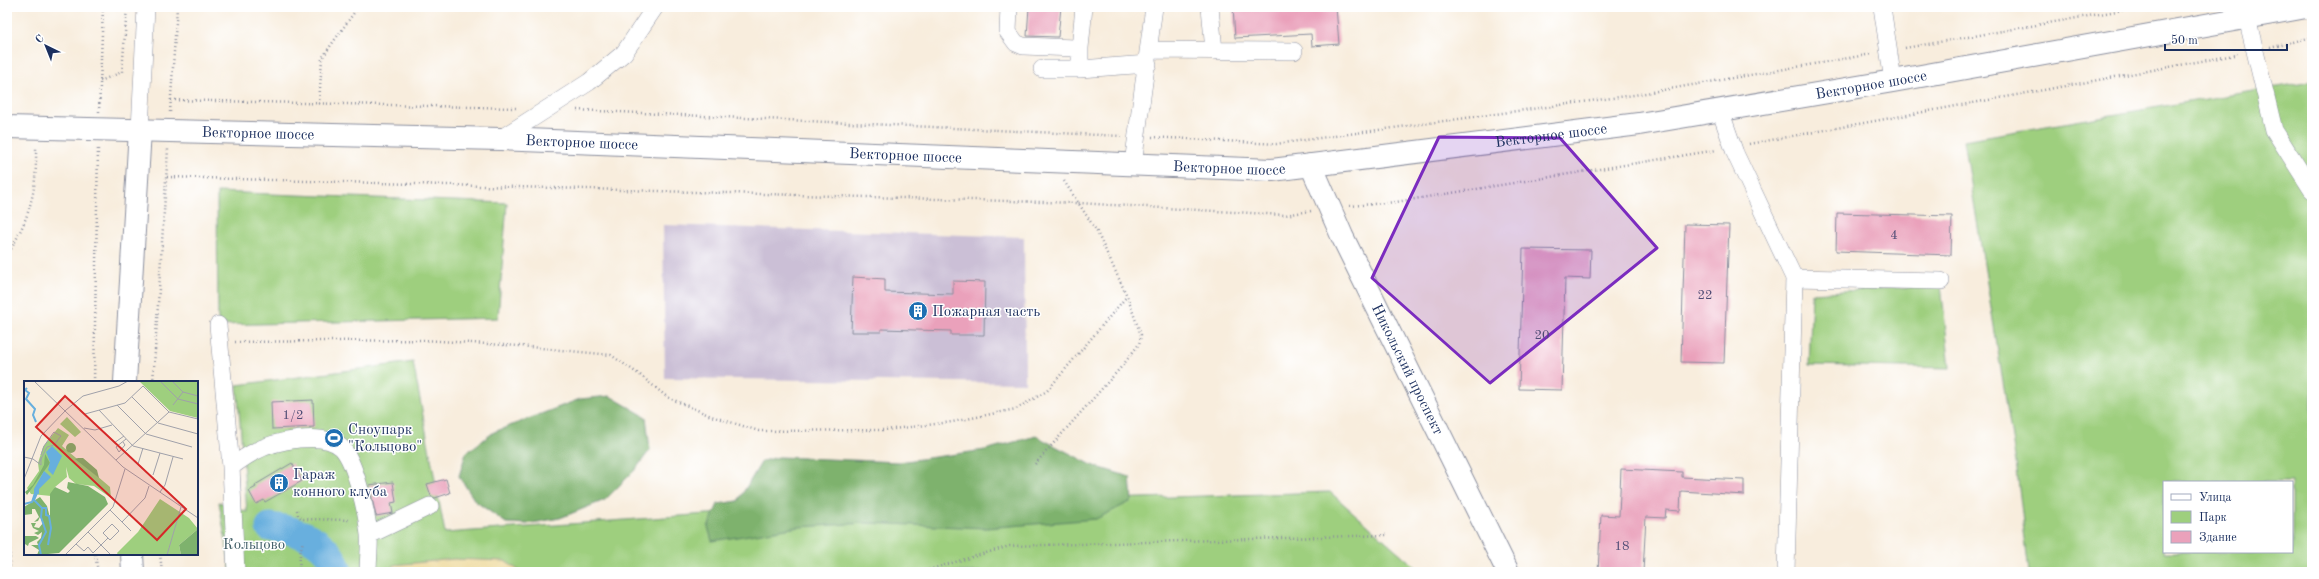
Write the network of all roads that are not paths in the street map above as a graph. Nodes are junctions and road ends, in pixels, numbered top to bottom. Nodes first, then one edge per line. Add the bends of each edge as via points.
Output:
1 (146, 7) edge
2 (655, 7) edge
3 (1010, 7) edge
4 (1084, 7) edge
5 (1154, 7) edge
6 (1210, 7) edge
7 (1882, 7) edge
8 (2306, 7) edge
9 (2247, 18) junction
10 (1080, 48) junction
11 (1214, 51) junction
12 (1294, 51) dead end
13 (1148, 57) junction
14 (1042, 69) dead end
15 (1080, 70) junction
16 (1893, 81) junction
17 (1720, 110) junction
18 (7, 127) edge
19 (140, 130) junction
20 (500, 139) junction
21 (1133, 164) junction
22 (1312, 165) junction
23 (2312, 190) edge
24 (1794, 278) junction
25 (1941, 280) dead end
26 (219, 333) road end
27 (125, 381) edge
28 (231, 467) junction
29 (430, 506) dead end
30 (368, 530) junction
31 (132, 555) edge
32 (133, 572) edge
33 (236, 572) edge
34 (368, 572) edge
35 (1508, 572) edge
36 (1786, 572) edge

1 - 19 street
2 - 20 street via 624,53 589,82
3 - 10 street via 1008,32 1016,43 1023,46
4 - 10 street
5 - 13 street
6 - 11 street
7 - 16 street
8 - 9 main road, Векторное шоссе
9 - 16 main road, Векторное шоссе
9 - 23 street via 2274,130
10 - 15 street
11 - 12 street
11 - 13 street
13 - 15 street
13 - 21 street
14 - 15 street
16 - 17 main road, Векторное шоссе
17 - 22 main road, Векторное шоссе via 1639,124
17 - 24 street via 1735,153
18 - 19 main road, Векторное шоссе
19 - 20 main road, Векторное шоссе
19 - 27 main road
20 - 21 main road, Векторное шоссе
21 - 22 main road, Векторное шоссе via 1272,170
22 - 35 main road, Никольский проспект via 1342,236
24 - 25 street
24 - 36 street
26 - 28 street
28 - 30 street via 254,452 273,445 307,438 329,440 341,447 349,458 357,478
28 - 33 street
29 - 30 street
30 - 34 street
31 - 32 main road

